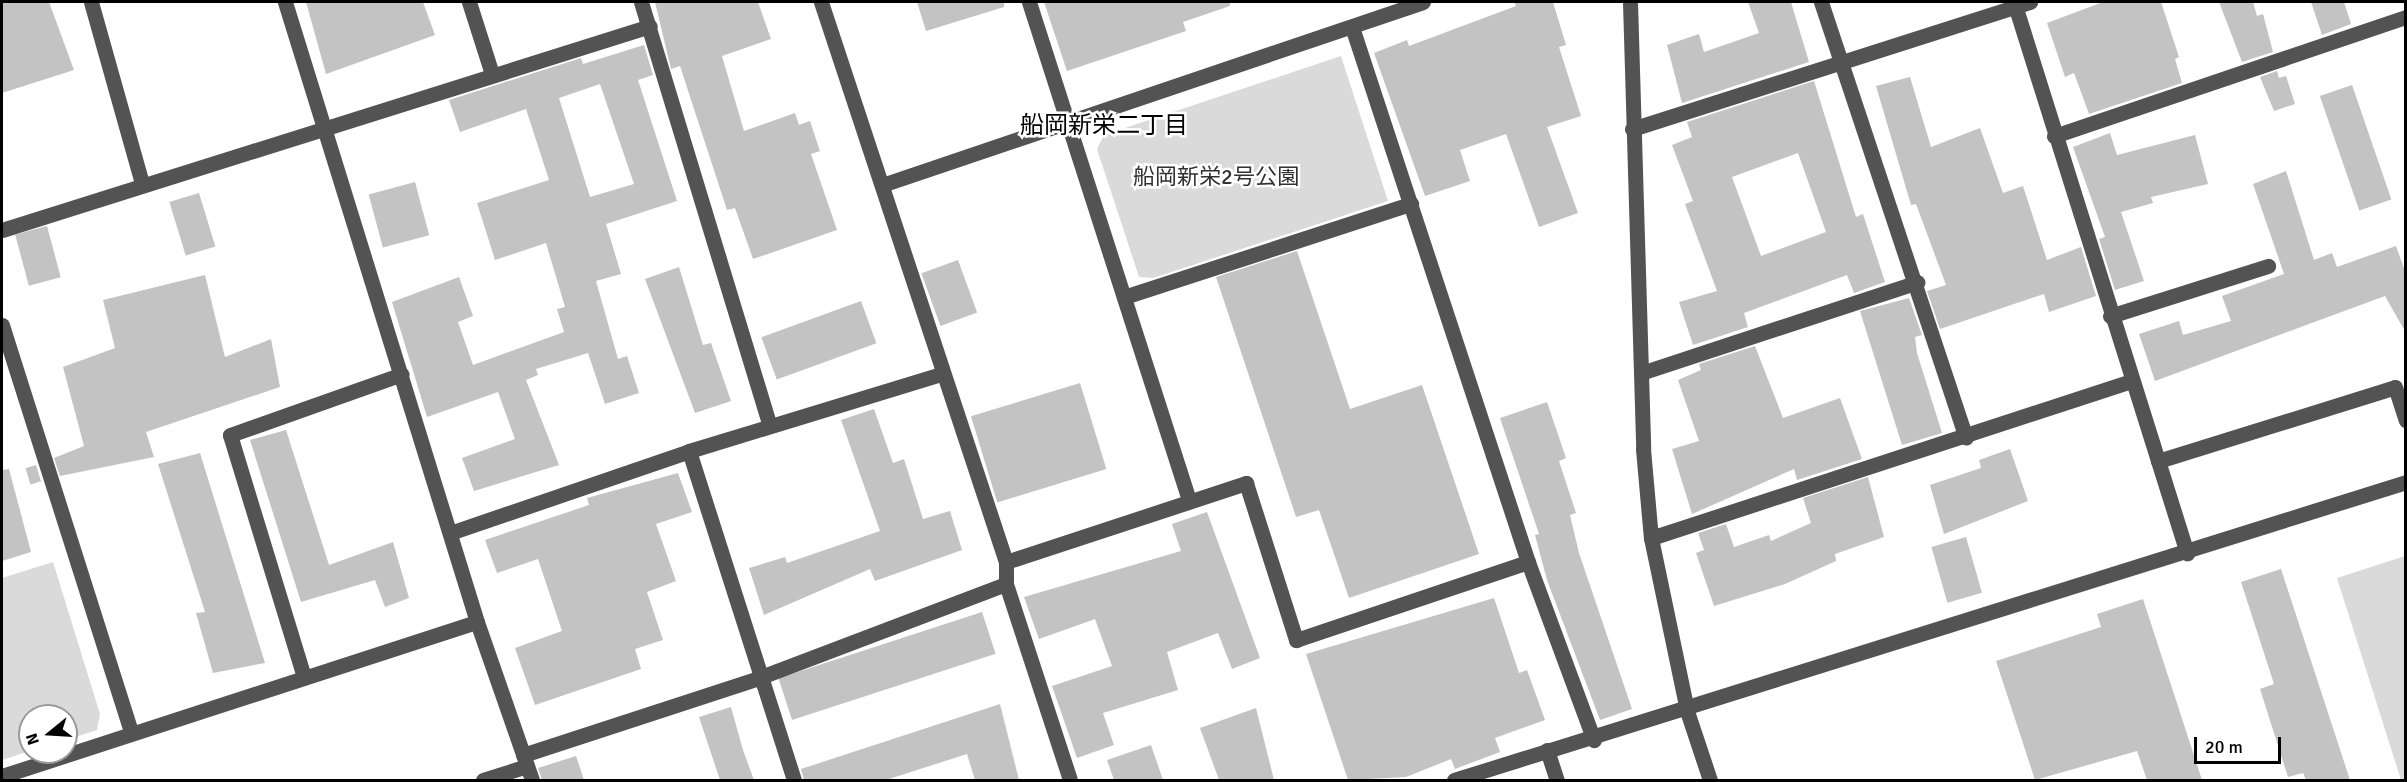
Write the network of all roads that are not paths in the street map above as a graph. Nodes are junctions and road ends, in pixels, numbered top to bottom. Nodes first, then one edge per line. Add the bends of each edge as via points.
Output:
1 (91, 2) edge
2 (285, 2) edge
3 (469, 2) edge
4 (641, 2) edge
5 (821, 2) edge
6 (1029, 2) edge
7 (1421, 2) edge
8 (1630, 2) edge
9 (1821, 2) edge
10 (2020, 3) edge
11 (2406, 17) edge
12 (650, 26) junction
13 (1352, 27) junction
14 (1841, 63) junction
15 (492, 74) junction
16 (1067, 120) junction
17 (1632, 129) junction
18 (327, 130) junction
19 (2054, 136) junction
20 (141, 183) junction
21 (882, 185) junction
22 (1411, 204) junction
23 (2, 230) edge
24 (2268, 266) dead end
25 (1917, 282) junction
26 (1124, 297) junction
27 (2110, 316) junction
28 (2, 325) edge
29 (1641, 373) junction
30 (402, 374) junction
31 (941, 374) junction
32 (2131, 381) junction
33 (2406, 420) edge
34 (770, 426) junction
35 (1966, 438) junction
36 (689, 451) junction
37 (2158, 461) junction
38 (2406, 482) edge
39 (1189, 500) junction
40 (450, 533) junction
41 (1651, 538) junction
42 (2187, 553) junction
43 (1006, 562) junction
44 (1528, 562) junction
45 (1006, 584) junction
46 (477, 622) junction
47 (304, 677) junction
48 (758, 678) junction
49 (1688, 711) junction
50 (131, 732) junction
51 (1594, 740) junction
52 (1547, 750) junction
53 (527, 767) edge
54 (2, 776) edge
55 (483, 780) edge
56 (794, 780) edge
57 (1070, 780) edge
58 (1454, 780) edge
59 (1557, 780) edge
60 (1710, 780) edge

1 - 20 street
2 - 18 street
3 - 15 street
4 - 12 street
5 - 21 street
6 - 16 street
7 - 13 street
8 - 17 street
9 - 14 street
10 - 14 street
10 - 19 street
11 - 19 street
12 - 15 street
12 - 34 street
13 - 16 street
13 - 22 street
14 - 17 street
14 - 25 street
15 - 18 street
16 - 21 street
16 - 26 street
17 - 29 street
18 - 20 street
18 - 30 street
19 - 27 street
20 - 23 street
21 - 31 street
22 - 26 street
22 - 44 street
24 - 27 street
25 - 29 street
25 - 35 street
26 - 39 street
27 - 32 street
28 - 50 street
29 - 41 street
30 - 40 street
30 - 47 street via 230,435
31 - 34 street
31 - 43 street
32 - 35 street
32 - 37 street
33 - 37 street via 2395,387
34 - 36 street
35 - 41 street
36 - 40 street
36 - 48 street
37 - 42 street
38 - 42 street
39 - 43 street
39 - 44 street via 1246,483 1296,639
40 - 46 street
41 - 49 street
42 - 49 street
43 - 45 street
44 - 51 street
45 - 48 street
45 - 57 street
46 - 47 street
46 - 53 street
47 - 50 street
48 - 53 street
48 - 56 street
49 - 51 street
49 - 60 street
50 - 54 street
51 - 52 street
52 - 58 street
52 - 59 street
53 - 55 street

